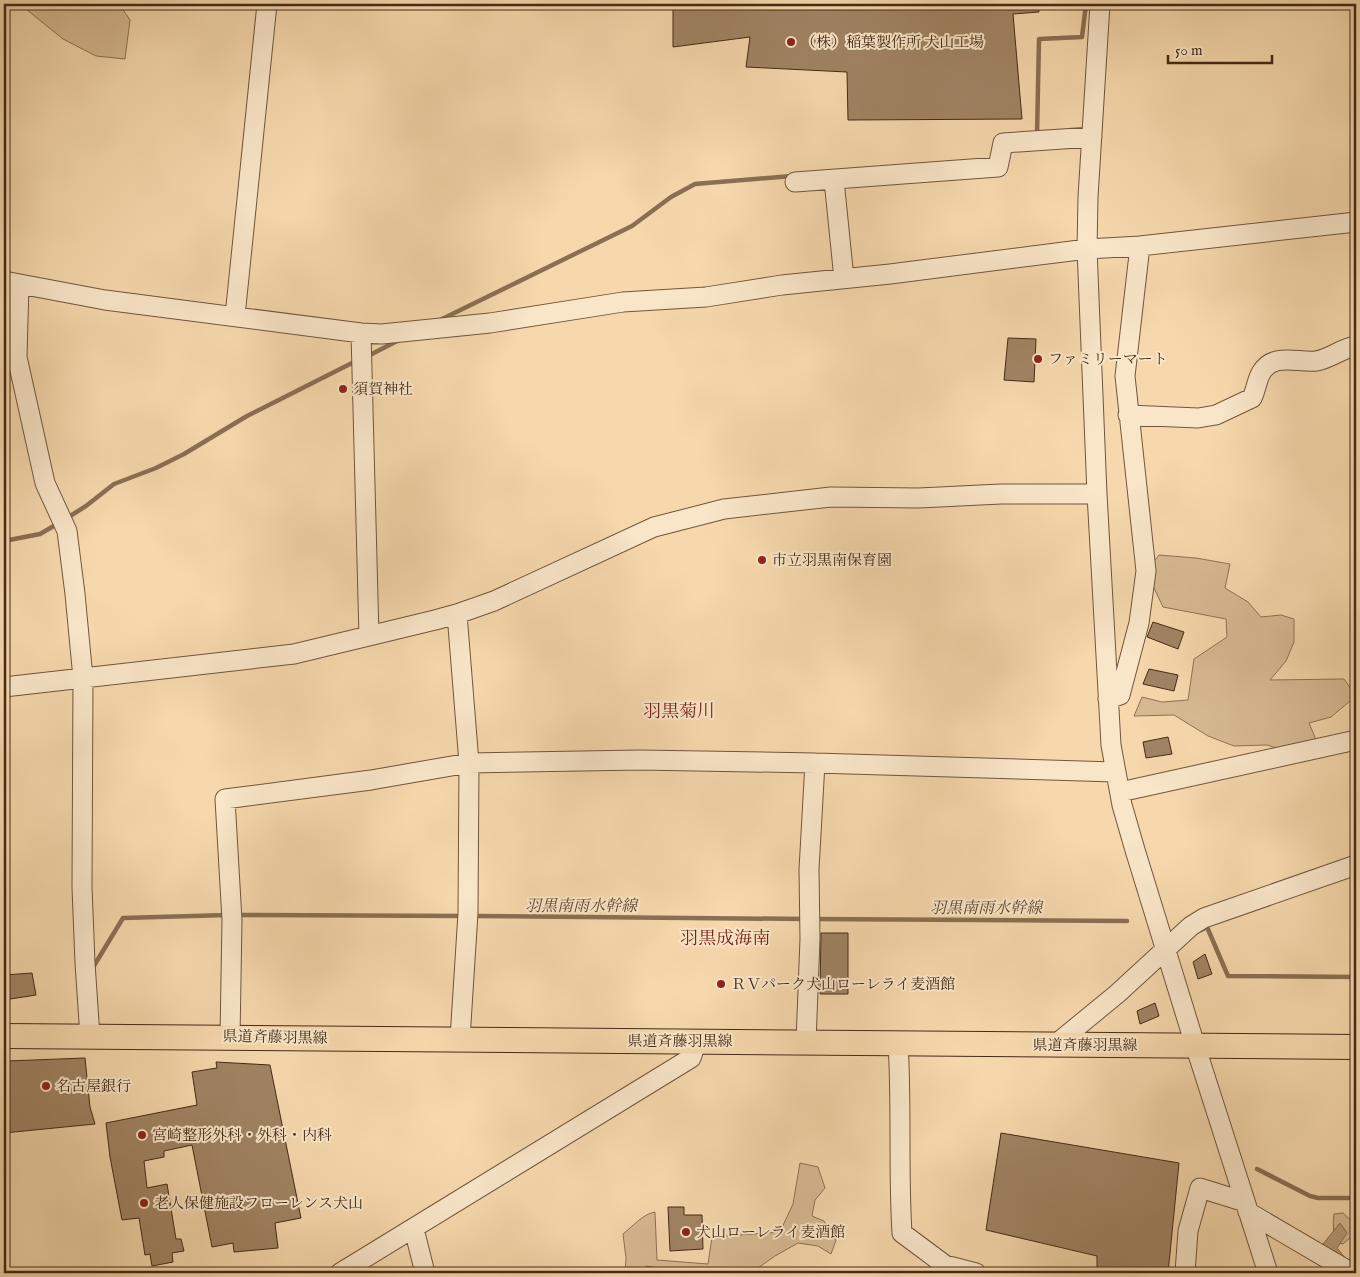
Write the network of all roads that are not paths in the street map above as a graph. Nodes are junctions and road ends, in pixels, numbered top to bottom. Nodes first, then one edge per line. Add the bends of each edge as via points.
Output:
1 (267, 4) edge
2 (1100, 4) edge
3 (1092, 137) junction
4 (834, 180) junction
5 (795, 182) dead end
6 (1356, 222) edge
7 (1140, 246) junction
8 (1087, 249) junction
9 (844, 279) junction
10 (12, 282) edge
11 (235, 316) junction
12 (361, 333) junction
13 (1356, 346) edge
14 (1128, 415) junction
15 (1097, 494) junction
16 (457, 614) junction
17 (369, 636) junction
18 (83, 678) junction
19 (4, 687) edge
20 (1108, 699) junction
21 (1356, 740) edge
22 (469, 762) junction
23 (815, 763) junction
24 (1115, 772) junction
25 (1120, 792) junction
26 (1356, 865) edge
27 (1166, 948) junction
28 (4, 1036) edge
29 (230, 1036) junction
30 (90, 1037) junction
31 (460, 1040) junction
32 (696, 1042) junction
33 (806, 1042) junction
34 (898, 1043) junction
35 (1056, 1044) junction
36 (1194, 1045) junction
37 (1356, 1047) edge
38 (1246, 1207) junction
39 (414, 1229) junction
40 (348, 1271) edge
41 (425, 1273) edge
42 (976, 1273) edge
43 (1185, 1273) edge
44 (1268, 1273) edge
45 (1352, 1273) edge

1 - 11 street
2 - 3 street
3 - 4 street via 1004,143 998,167
3 - 8 street
4 - 5 street
4 - 9 street
6 - 7 street
7 - 8 street
7 - 14 street via 1125,376
8 - 9 street
8 - 15 street
9 - 12 street via 706,297 623,302 480,324 382,334
10 - 11 street via 105,300
10 - 18 street via 17,357 45,484 63,520 73,565
11 - 12 street
12 - 17 street
13 - 14 street via 1317,361 1275,360 1261,373 1252,398 1216,415 1198,418
14 - 20 street via 1146,571 1139,623 1120,695
15 - 16 street via 831,497 724,509 654,527 494,601
15 - 20 street
16 - 17 street
16 - 22 street
17 - 18 street via 294,654
18 - 19 street
18 - 30 street via 82,887
20 - 24 street
21 - 25 street
22 - 23 street
22 - 29 street via 371,780 225,799 231,914
22 - 31 street via 468,917
23 - 24 street
23 - 33 street via 808,869
24 - 25 street
25 - 27 street
26 - 27 street via 1204,918
27 - 35 street
27 - 36 street
28 - 30 main road, 県道斉藤羽黒線
29 - 30 main road, 県道斉藤羽黒線
29 - 31 main road, 県道斉藤羽黒線
31 - 32 main road, 県道斉藤羽黒線
32 - 33 main road, 県道斉藤羽黒線
32 - 39 street via 691,1058
33 - 34 main road, 県道斉藤羽黒線
34 - 35 main road, 県道斉藤羽黒線
34 - 42 street via 902,1233 945,1265
35 - 36 main road, 県道斉藤羽黒線
36 - 37 main road, 県道斉藤羽黒線
36 - 38 street
38 - 43 street via 1200,1188 1188,1231
38 - 44 street
38 - 45 street
39 - 40 street
39 - 41 street

